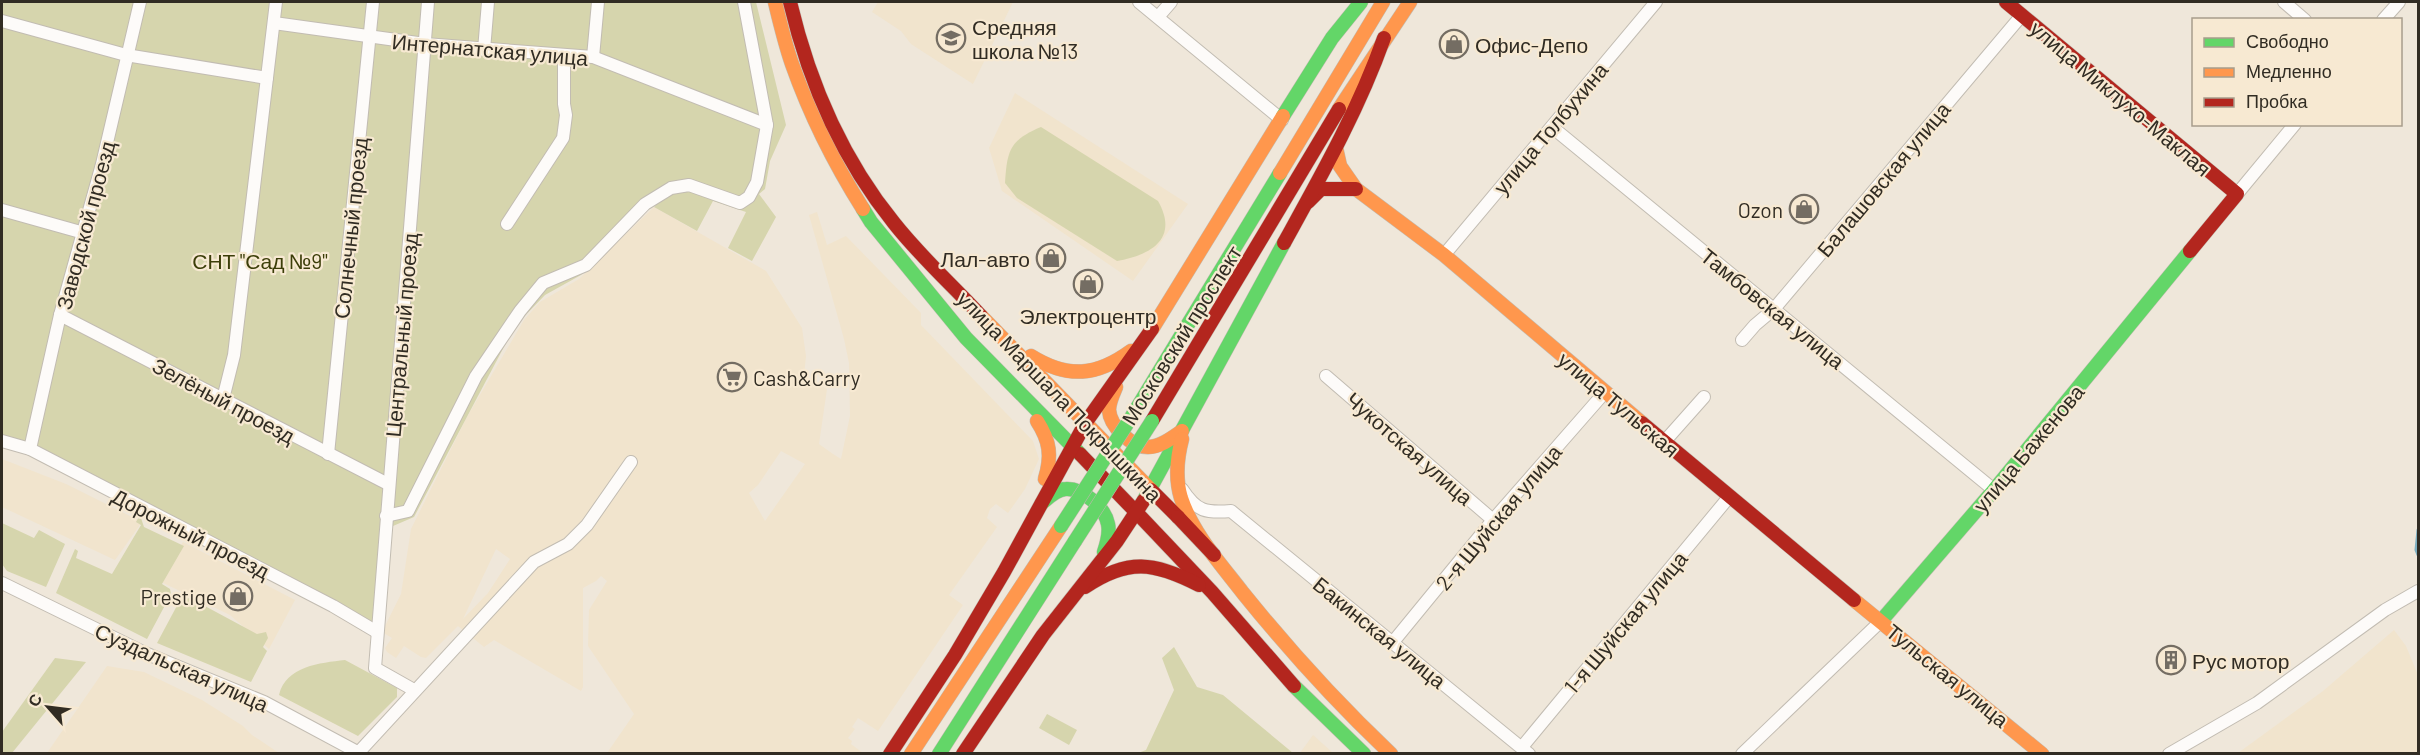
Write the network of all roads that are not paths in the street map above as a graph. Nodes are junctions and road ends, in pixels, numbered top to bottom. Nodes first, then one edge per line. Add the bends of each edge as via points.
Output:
1 (140, 2) edge
2 (276, 2) edge
3 (373, 2) edge
4 (428, 2) edge
5 (489, 2) edge
6 (598, 2) edge
7 (744, 2) edge
8 (775, 2) edge
9 (790, 2) edge
10 (1139, 2) edge
11 (1171, 2) edge
12 (1361, 2) edge
13 (1383, 2) edge
14 (1410, 2) edge
15 (1656, 2) edge
16 (2006, 2) edge
17 (2284, 2) edge
18 (2399, 2) edge
19 (2022, 15) junction
20 (1158, 17) junction
21 (2304, 18) edge
22 (2386, 18) edge
23 (2, 21) edge
24 (274, 23) junction
25 (369, 38) junction
26 (1383, 38) junction
27 (425, 44) junction
28 (484, 50) junction
29 (126, 55) junction
30 (564, 56) junction
31 (593, 57) junction
32 (267, 78) junction
33 (1282, 120) junction
34 (767, 126) junction
35 (2293, 126) edge
36 (1552, 127) junction
37 (1336, 148) junction
38 (1356, 189) junction
39 (2237, 194) junction
40 (1305, 205) junction
41 (2, 210) edge
42 (507, 224) dead end
43 (84, 233) junction
44 (1444, 255) junction
45 (1774, 309) junction
46 (60, 315) junction
47 (994, 329) junction
48 (1148, 336) junction
49 (1742, 340) dead end
50 (1124, 369) junction
51 (1326, 376) dead end
52 (1605, 392) junction
53 (1019, 393) junction
54 (1704, 397) dead end
55 (223, 399) junction
56 (1086, 422) junction
57 (1184, 429) junction
58 (2, 441) edge
59 (1664, 442) junction
60 (1071, 446) junction
61 (30, 449) junction
62 (328, 454) junction
63 (631, 462) dead end
64 (1178, 480) junction
65 (388, 484) junction
66 (1151, 490) junction
67 (1994, 490) junction
68 (1729, 497) junction
69 (1036, 510) junction
70 (1137, 513) junction
71 (386, 516) junction
72 (1493, 520) junction
73 (1214, 555) junction
74 (1101, 563) junction
75 (2, 583) edge
76 (2418, 591) edge
77 (1212, 592) junction
78 (1068, 602) junction
79 (1881, 621) junction
80 (377, 632) junction
81 (1393, 642) junction
82 (414, 690) junction
83 (1525, 750) edge
84 (360, 753) edge
85 (890, 753) edge
86 (911, 753) edge
87 (939, 753) edge
88 (963, 753) edge
89 (1364, 753) edge
90 (1391, 753) edge
91 (1742, 753) edge
92 (2042, 753) edge
93 (2169, 753) edge

1 - 29 street, Заводской проезд
2 - 24 street
3 - 25 street, Солнечный проезд
4 - 27 street, Центральный проезд
5 - 28 street
6 - 31 street
7 - 34 street
8 - 53 main road, улица Маршала Покрышкина via 806,102 854,195 892,249 966,338
9 - 47 main road, улица Маршала Покрышкина via 813,79 862,179 898,228
10 - 20 street
11 - 20 street
12 - 33 main road via 1332,38
13 - 86 main road, Московский проспект, bridge via 1134,413
14 - 26 main road, Московский проспект
15 - 36 street, улица Толбухина
16 - 19 main road, улица Миклухо-Маклая
17 - 21 street
18 - 22 street
19 - 39 main road, улица Миклухо-Маклая
19 - 45 street, Балашовская улица
20 - 33 street
23 - 29 street
24 - 25 street, Интернатская улица
24 - 32 street
25 - 27 street, Интернатская улица
25 - 62 street, Солнечный проезд
26 - 37 main road via 1368,84
26 - 87 main road, Московский проспект, bridge via 1187,366
27 - 28 street, Интернатская улица
27 - 65 street, Центральный проезд
28 - 30 street, Интернатская улица
29 - 32 street
29 - 43 street, Заводской проезд
30 - 31 street, Интернатская улица
30 - 42 street via 566,115 562,138
31 - 34 street, Интернатская улица
32 - 55 street via 234,355
33 - 48 main road
34 - 71 street via 757,182 749,197 740,203 689,185 671,188 645,204 586,265 543,283 477,376 408,511
35 - 39 street, улица Баженова
36 - 44 street, улица Толбухина
36 - 45 street, Тамбовская улица
37 - 38 main road via 1340,166
37 - 40 main road
38 - 40 main road via 1321,189
38 - 44 main road, улица Тульская
39 - 67 main road, улица Баженова
40 - 57 main road
41 - 43 street
43 - 46 street, Заводской проезд
44 - 52 main road, улица Тульская
45 - 49 street, Балашовская улица
45 - 67 street, Тамбовская улица
46 - 55 street, Зелёный проезд
46 - 61 street, Заводской проезд
47 - 48 main road via 1046,366 1077,373 1104,368
47 - 56 main road, улица Маршала Покрышкина
48 - 50 main road
50 - 56 main road
50 - 57 main road via 1109,408 1114,422 1125,434 1149,447
51 - 72 street, Чукотская улица
52 - 59 main road, улица Тульская
52 - 72 street, 2-я Шуйская улица
53 - 60 main road, улица Маршала Покрышкина
53 - 69 main road via 1051,449
54 - 59 street
55 - 62 street, Зелёный проезд
56 - 60 main road
56 - 66 main road, улица Маршала Покрышкина
57 - 64 main road
57 - 66 main road
58 - 61 street, Дорожный проезд
59 - 68 main road, улица Тульская
60 - 69 main road
60 - 70 main road, улица Маршала Покрышкина
61 - 80 street, Дорожный проезд
62 - 65 street, Зелёный проезд
63 - 82 street via 568,544 534,561
64 - 73 main road via 1186,509
64 - 81 street, Бакинская улица via 1198,507 1211,512 1231,511
65 - 71 street, Центральный проезд
66 - 70 main road
66 - 73 main road, улица Маршала Покрышкина
67 - 79 main road, улица Баженова
68 - 79 main road, улица Тульская
68 - 83 street, 1-я Шуйская улица
69 - 74 main road via 1060,489 1075,489 1085,495 1108,523 1109,538
69 - 85 main road via 961,644
70 - 74 main road
70 - 77 main road, улица Маршала Покрышкина
71 - 80 street, Центральный проезд
72 - 81 street, 2-я Шуйская улица
73 - 90 main road, улица Маршала Покрышкина via 1320,683
74 - 78 main road
75 - 84 street, Суздальская улица via 145,653 264,702
76 - 93 street via 2385,610 2257,703
77 - 78 main road via 1165,569 1133,565 1104,573
77 - 89 main road, улица Маршала Покрышкина via 1290,682
78 - 88 main road
79 - 91 street, улица Баженова
79 - 92 main road, Тульская улица
80 - 82 street, Центральный проезд via 375,668
81 - 83 street, Бакинская улица
82 - 84 street

